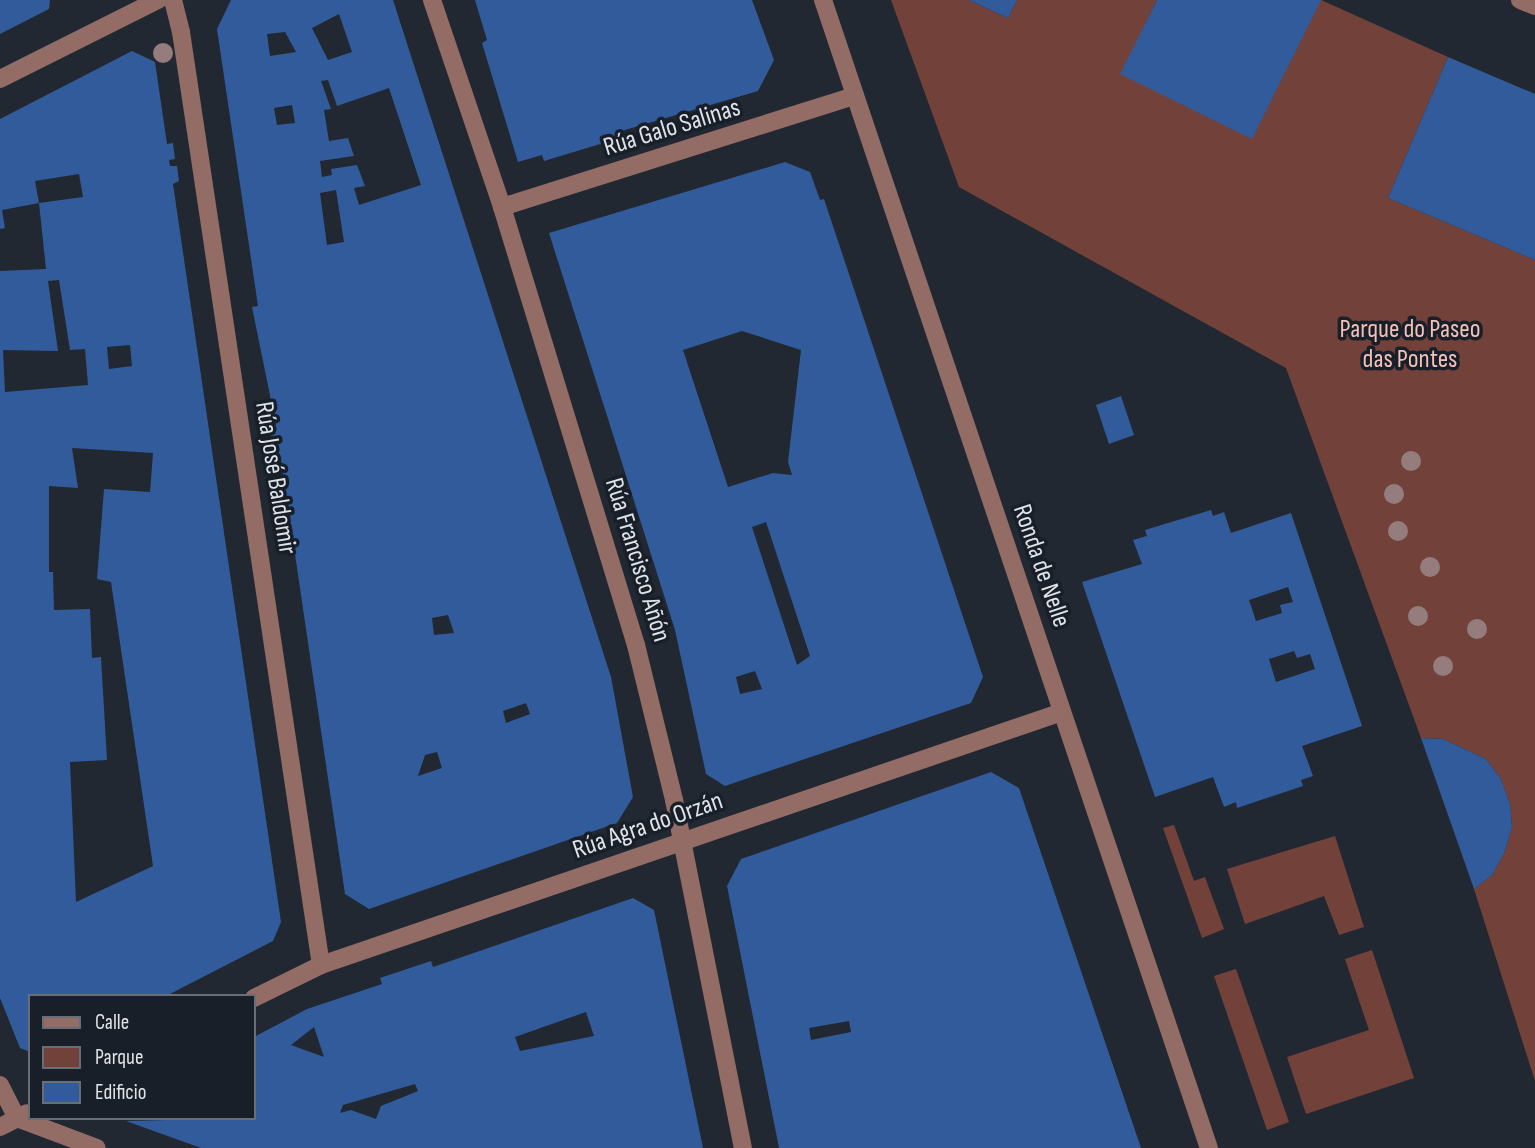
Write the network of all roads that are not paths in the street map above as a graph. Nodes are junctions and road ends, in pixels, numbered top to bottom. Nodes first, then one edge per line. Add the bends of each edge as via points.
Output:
1 (158, 0) edge
2 (173, 0) edge
3 (432, 0) edge
4 (823, 0) edge
5 (1520, 0) edge
6 (135, 5) edge
7 (1535, 6) edge
8 (0, 79) edge
9 (855, 96) junction
10 (502, 207) junction
11 (1062, 712) junction
12 (683, 842) junction
13 (321, 965) junction
14 (256, 997) edge
15 (0, 1085) edge
16 (24, 1115) edge
17 (35, 1120) edge
18 (0, 1127) edge
19 (97, 1148) edge
20 (743, 1148) edge
21 (1209, 1148) edge

1 - 6 street
2 - 13 street, Rúa José Baldomir
3 - 10 street, Rúa Francisco Añón
4 - 9 street, Ronda de Nelle
5 - 7 street
6 - 8 street
9 - 10 street, Rúa Galo Salinas
9 - 11 street, Ronda de Nelle
10 - 12 street, Rúa Francisco Añón via 636,645
11 - 12 street, Rúa Agra do Orzán
11 - 21 street, Ronda de Nelle
12 - 13 street, Rúa Agra do Orzán
12 - 20 street, Rúa Francisco Añón
13 - 14 street, Rúa Agra do Orzán
15 - 16 street
16 - 18 street
17 - 19 street

